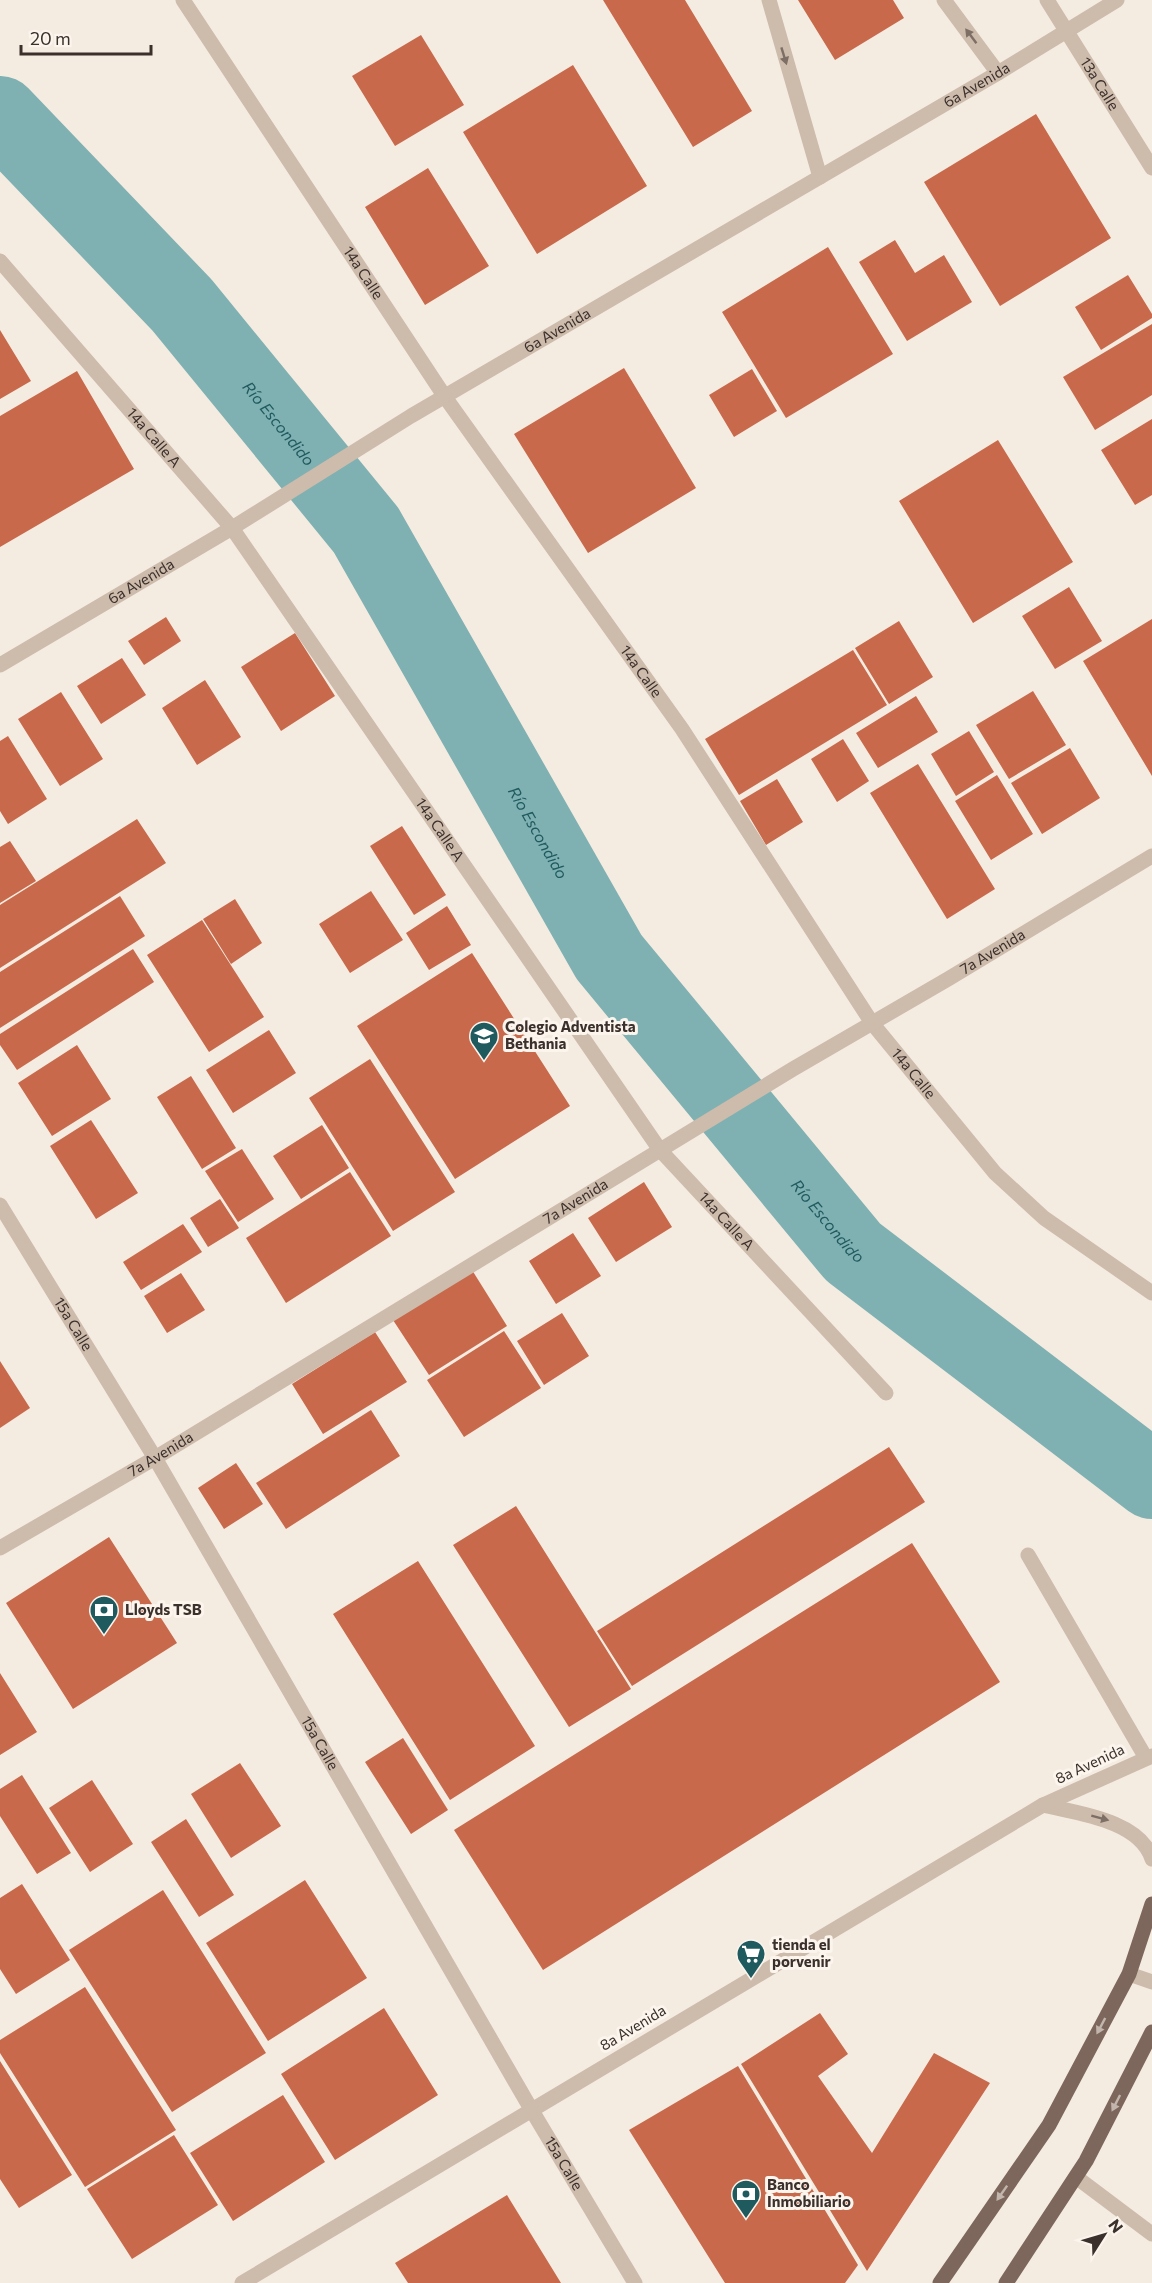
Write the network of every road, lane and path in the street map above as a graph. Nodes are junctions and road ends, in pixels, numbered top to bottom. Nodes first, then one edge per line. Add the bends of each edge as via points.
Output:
1 (183, 0) edge
2 (769, 0) edge
3 (944, 0) edge
4 (1047, 0) edge
5 (1117, 0) edge
6 (1064, 31) junction
7 (998, 73) junction
8 (1152, 168) edge
9 (820, 177) junction
10 (0, 261) edge
11 (445, 397) junction
12 (237, 525) junction
13 (0, 664) edge
14 (1152, 856) edge
15 (873, 1023) junction
16 (660, 1150) junction
17 (0, 1205) edge
18 (1152, 1293) edge
19 (886, 1393) dead end
20 (155, 1458) junction
21 (0, 1548) edge
22 (1028, 1555) dead end
23 (1149, 1757) edge
24 (1043, 1805) junction
25 (1152, 1858) edge
26 (1152, 1904) edge
27 (1129, 1974) junction
28 (1152, 1982) edge
29 (1152, 2032) edge
30 (531, 2109) junction
31 (1076, 2177) junction
32 (1152, 2234) edge
33 (242, 2283) edge
34 (635, 2283) edge
35 (940, 2283) edge
36 (1006, 2283) edge

1 - 11 street, 14a Calle
2 -> 9 street
7 -> 3 street
4 - 6 street, 13a Calle
5 - 6 street, 6a Avenida
6 - 7 street, 6a Avenida
6 - 8 street, 13a Calle
7 - 9 street, 6a Avenida
9 - 11 street, 6a Avenida
10 - 12 street, 14a Calle A
11 - 12 street, 6a Avenida
11 - 15 street, 14a Calle via 682,729
12 - 13 street, 6a Avenida
12 - 16 street, 14a Calle A
14 - 15 street, 7a Avenida
15 - 16 street, 7a Avenida
15 - 18 street, 14a Calle via 995,1173 1044,1218
16 - 19 street, 14a Calle A
16 - 20 street, 7a Avenida
17 - 20 street, 15a Calle
20 - 21 street, 7a Avenida
20 - 30 street, 15a Calle
22 - 23 street
23 - 24 street, 8a Avenida
24 -> 25 street, 8a Avenida via 1121,1825
24 - 30 street, 8a Avenida
26 - 27 main road
27 - 28 street
27 -> 35 main road via 1049,2125
29 -> 31 main road
30 - 33 street, 8a Avenida
30 - 34 street, 15a Calle
31 - 32 street
31 - 36 main road

